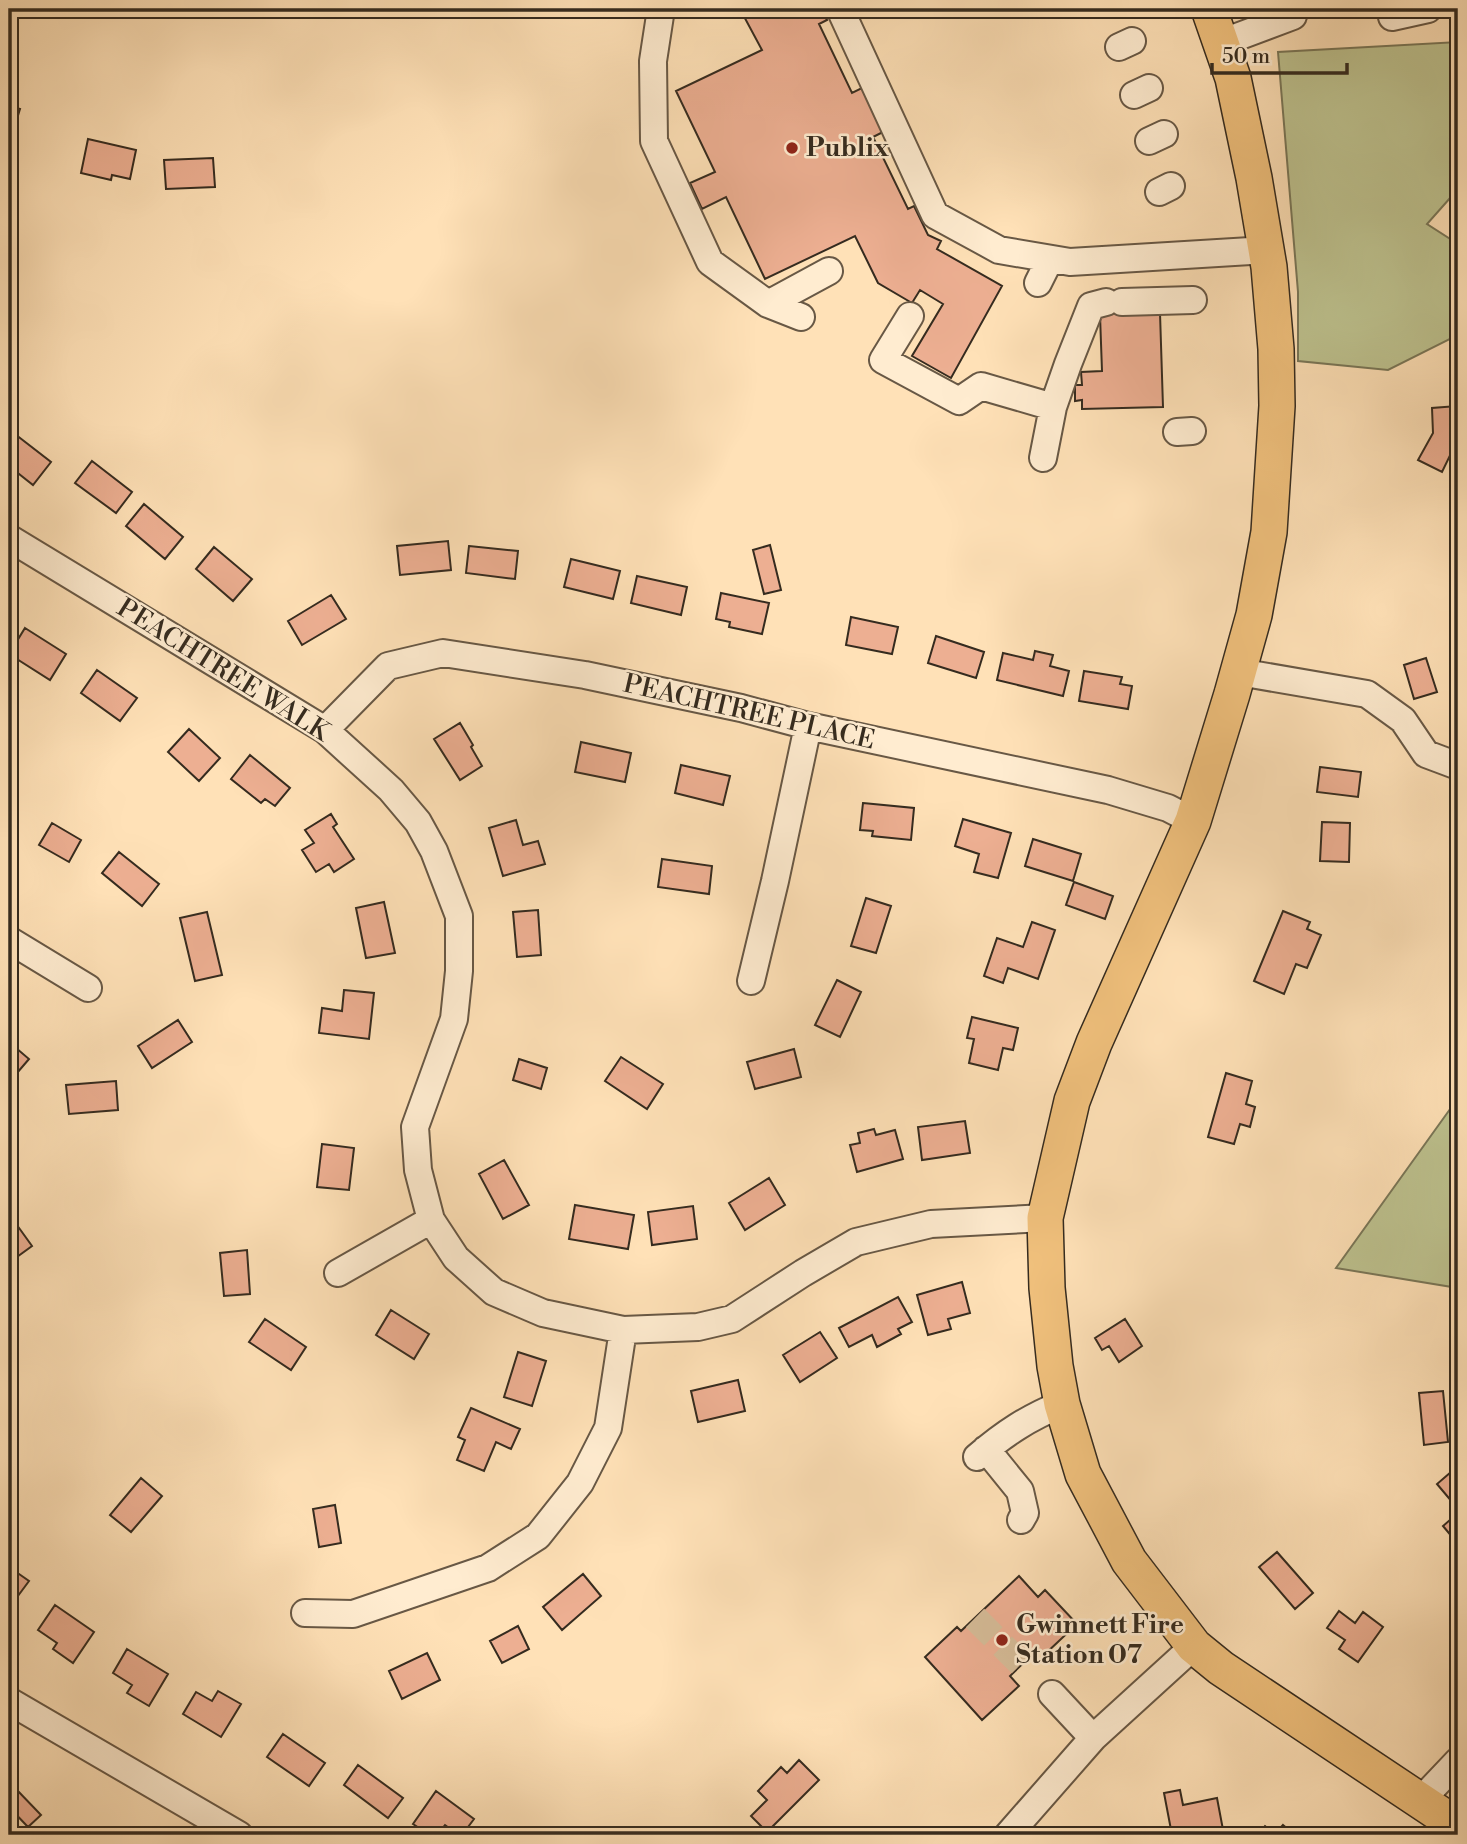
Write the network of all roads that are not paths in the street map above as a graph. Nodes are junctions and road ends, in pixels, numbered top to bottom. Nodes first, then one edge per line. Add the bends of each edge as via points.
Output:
1 (661, 9) edge
2 (1209, 9) edge
3 (1291, 9) edge
4 (1428, 9) edge
5 (847, 11) edge
6 (1392, 16) dead end
7 (1221, 43) junction
8 (1266, 250) junction
9 (1036, 253) junction
10 (1192, 254) junction
11 (829, 271) dead end
12 (1038, 283) dead end
13 (768, 304) junction
14 (910, 316) dead end
15 (801, 317) dead end
16 (1055, 417) junction
17 (1043, 458) dead end
18 (9, 538) edge
19 (1239, 672) junction
20 (808, 726) junction
21 (325, 730) junction
22 (1458, 766) edge
23 (1193, 821) junction
24 (9, 940) edge
25 (751, 981) dead end
26 (88, 988) dead end
27 (1045, 1218) junction
28 (431, 1220) junction
29 (338, 1273) dead end
30 (623, 1330) junction
31 (1062, 1404) junction
32 (1021, 1520) dead end
33 (305, 1613) dead end
34 (1194, 1646) junction
35 (1052, 1694) dead end
36 (9, 1701) edge
37 (1093, 1738) junction
38 (1458, 1761) edge
39 (1421, 1800) junction
40 (1458, 1826) edge
41 (239, 1835) edge
42 (1008, 1835) edge

1 - 13 street via 653,61 654,141 710,262
2 - 7 main road
3 - 7 street via 1293,16
4 - 6 street
5 - 9 street via 933,187 935,215 968,226 999,250
7 - 8 main road via 1233,78
8 - 10 street
8 - 19 main road via 1277,406 1269,532
9 - 10 street via 1070,262
9 - 12 street
10 - 16 street via 1193,304 1114,302 1091,306 1068,364
11 - 13 street
13 - 15 street
14 - 16 street via 883,360 959,401 981,386
16 - 17 street
18 - 21 street, PEACHTREE WALK
19 - 22 street via 1367,694 1403,720 1426,754
19 - 23 main road
20 - 21 street, PEACHTREE PLACE via 585,675 443,653 388,666
20 - 23 street, PEACHTREE PLACE via 1108,789
20 - 25 street
21 - 28 street, PEACHTREE WALK via 391,790 418,822 459,916 454,1019 415,1127 418,1170
23 - 27 main road via 1072,1101
24 - 26 street
27 - 30 street, PEACHTREE WALK via 931,1224 856,1242 732,1319 698,1326
27 - 31 main road via 1047,1288
28 - 29 street
28 - 30 street, PEACHTREE WALK via 456,1258 494,1292 543,1313
30 - 33 street via 608,1428 580,1483 538,1536 488,1569 353,1614
31 - 32 street via 1035,1415 982,1453 1020,1491 1025,1513
31 - 34 main road via 1083,1474 1129,1561
34 - 37 street
34 - 39 main road
35 - 37 street
36 - 41 street
37 - 42 street
38 - 39 street
39 - 40 main road

